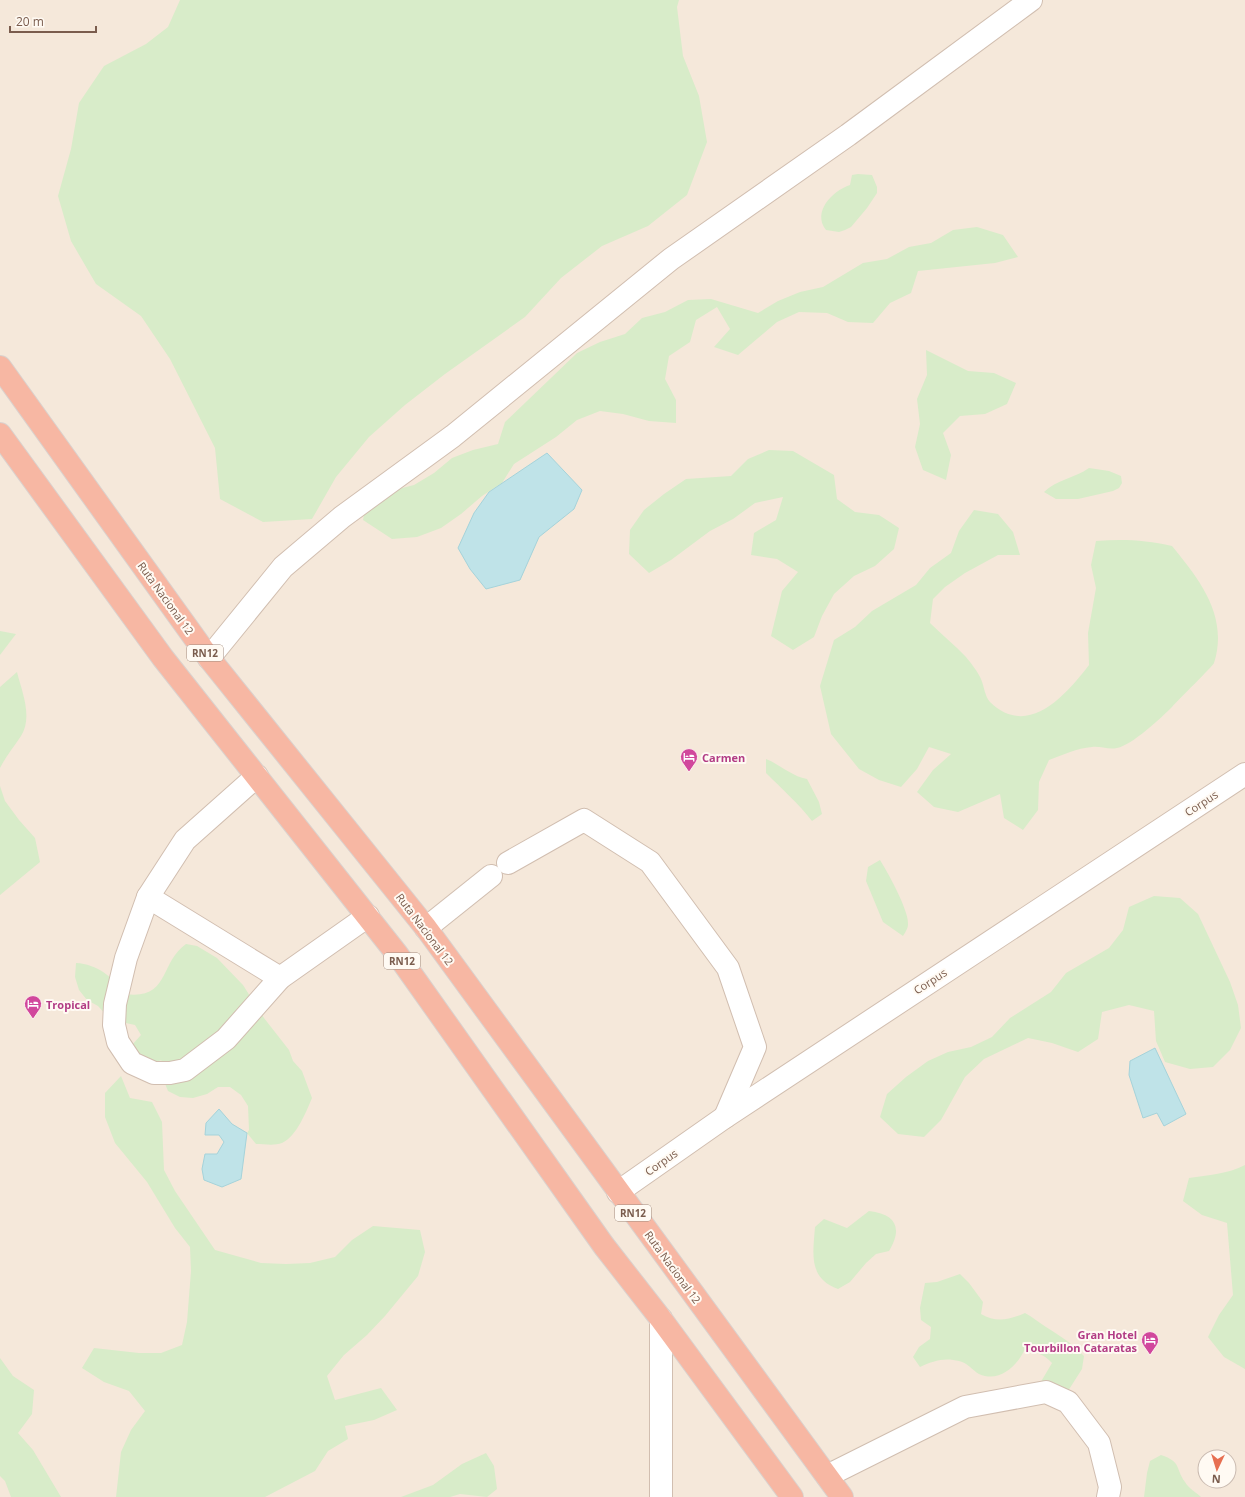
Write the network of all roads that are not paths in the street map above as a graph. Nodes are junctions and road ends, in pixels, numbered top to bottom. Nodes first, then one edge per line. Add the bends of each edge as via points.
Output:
1 (1031, 0) edge
2 (0, 366) edge
3 (0, 434) edge
4 (209, 658) junction
5 (1245, 774) edge
6 (257, 776) junction
7 (508, 863) dead end
8 (491, 876) dead end
9 (148, 897) junction
10 (368, 916) junction
11 (426, 928) junction
12 (280, 978) junction
13 (725, 1117) junction
14 (618, 1192) junction
15 (661, 1319) junction
16 (827, 1476) junction
17 (662, 1497) edge
18 (792, 1497) edge
19 (842, 1497) edge
20 (1108, 1497) edge

1 - 4 street via 848,135 671,259 453,436 342,517 282,567
2 - 4 highway, Ruta Nacional 12 / RN12
3 - 6 highway, RN12 via 163,658
4 - 11 highway, Ruta Nacional 12 / RN12
5 - 13 street, Corpus
6 - 9 street via 185,840
6 - 10 highway, RN12
7 - 13 street via 584,820 650,862 728,968 754,1047
8 - 11 street
9 - 12 street
9 - 12 street via 126,958 115,1004 114,1025 118,1042 132,1063 154,1073 185,1070 226,1039
10 - 12 street
10 - 15 highway, RN12 via 604,1246
11 - 14 highway, Ruta Nacional 12 / RN12
13 - 14 street, Corpus
14 - 16 highway, Ruta Nacional 12 / RN12
15 - 17 street
15 - 18 highway, RN12
16 - 19 highway, Ruta Nacional 12 / RN12
16 - 20 street via 966,1407 1046,1392 1068,1402 1099,1443 1110,1487

